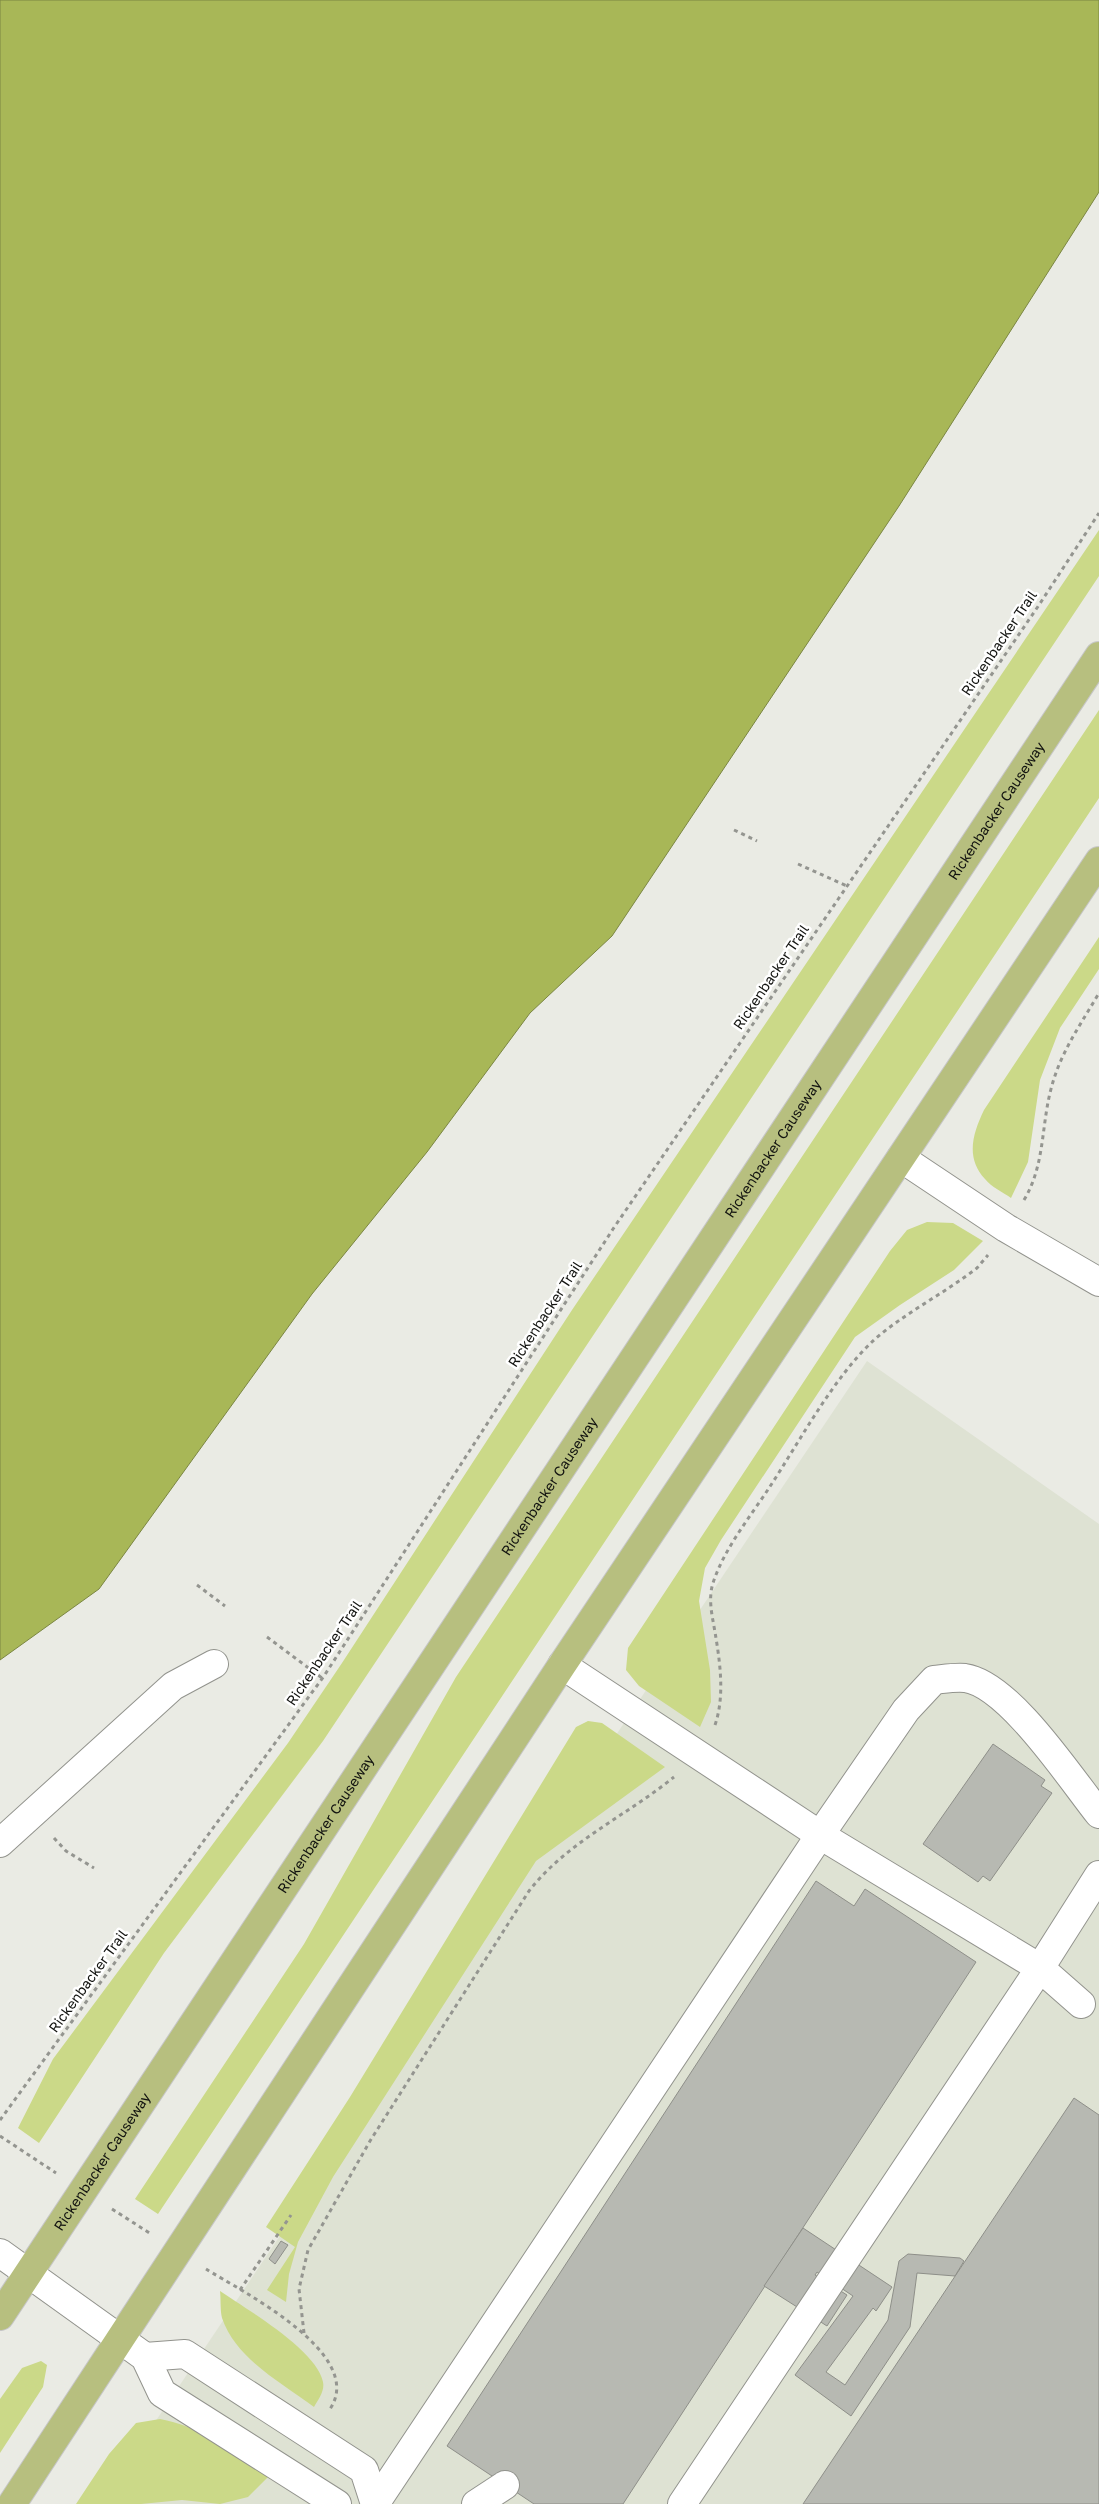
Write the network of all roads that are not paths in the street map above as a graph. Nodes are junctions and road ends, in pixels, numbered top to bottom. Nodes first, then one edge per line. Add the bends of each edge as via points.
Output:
1 (1099, 656) edge
2 (1099, 861) edge
3 (901, 1158) junction
4 (1099, 1282) edge
5 (214, 1664) dead end
6 (562, 1665) junction
7 (1099, 1814) edge
8 (820, 1835) junction
9 (0, 1843) edge
10 (1099, 1875) edge
11 (1040, 1968) junction
12 (1081, 2004) dead end
13 (0, 2253) edge
14 (28, 2273) junction
15 (0, 2316) edge
16 (121, 2339) junction
17 (145, 2357) junction
18 (505, 2485) dead end
19 (12, 2504) edge
20 (337, 2504) edge
21 (374, 2504) edge
22 (476, 2504) edge
23 (682, 2504) edge

1 - 14 main road, Rickenbacker Causeway
2 - 3 main road
3 - 4 lane via 1006,1228
3 - 6 main road
5 - 9 lane via 173,1686
6 - 8 lane
6 - 16 main road
7 - 8 lane via 1016,1708 993,1690 966,1678 934,1680 906,1710
8 - 11 lane
8 - 21 lane
10 - 11 lane
11 - 12 lane
11 - 23 lane
13 - 14 lane
14 - 15 main road, Rickenbacker Causeway
14 - 16 lane
16 - 17 lane
16 - 19 main road
17 - 20 lane via 162,2393
17 - 21 lane via 185,2354 364,2470
18 - 22 lane

